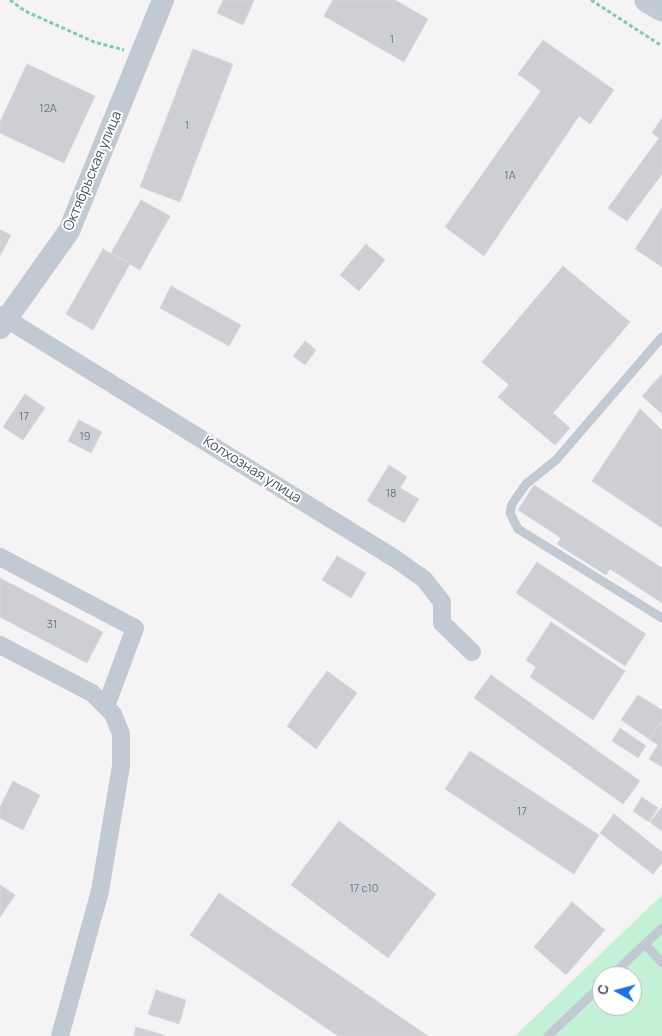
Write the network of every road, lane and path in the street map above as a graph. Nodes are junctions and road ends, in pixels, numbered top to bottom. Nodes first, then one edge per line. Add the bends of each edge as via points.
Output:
1 (10, 0) edge
2 (163, 0) edge
3 (591, 0) edge
4 (647, 0) edge
5 (662, 10) edge
6 (662, 46) edge
7 (141, 55) junction
8 (2, 321) edge
9 (662, 337) edge
10 (0, 557) edge
11 (662, 618) edge
12 (0, 645) edge
13 (472, 652) dead end
14 (106, 706) junction
15 (662, 928) edge
16 (645, 944) junction
17 (662, 963) edge
18 (622, 966) edge
19 (592, 994) edge
20 (60, 1036) edge
21 (548, 1036) edge

1 - 7 path via 25,11 94,42
2 - 7 street, Октябрьская улица
3 - 6 path
4 - 5 main road
7 - 8 street, Октябрьская улица via 69,231
8 - 13 street, Колхозная улица via 377,547 424,579 442,602 442,624
9 - 11 lane via 556,460 526,484 512,504 510,513 518,529
10 - 14 street via 135,628
12 - 14 street via 92,693
14 - 20 street via 121,734 121,766 100,891
15 - 16 lane
16 - 17 lane
16 - 18 lane
19 - 21 lane

